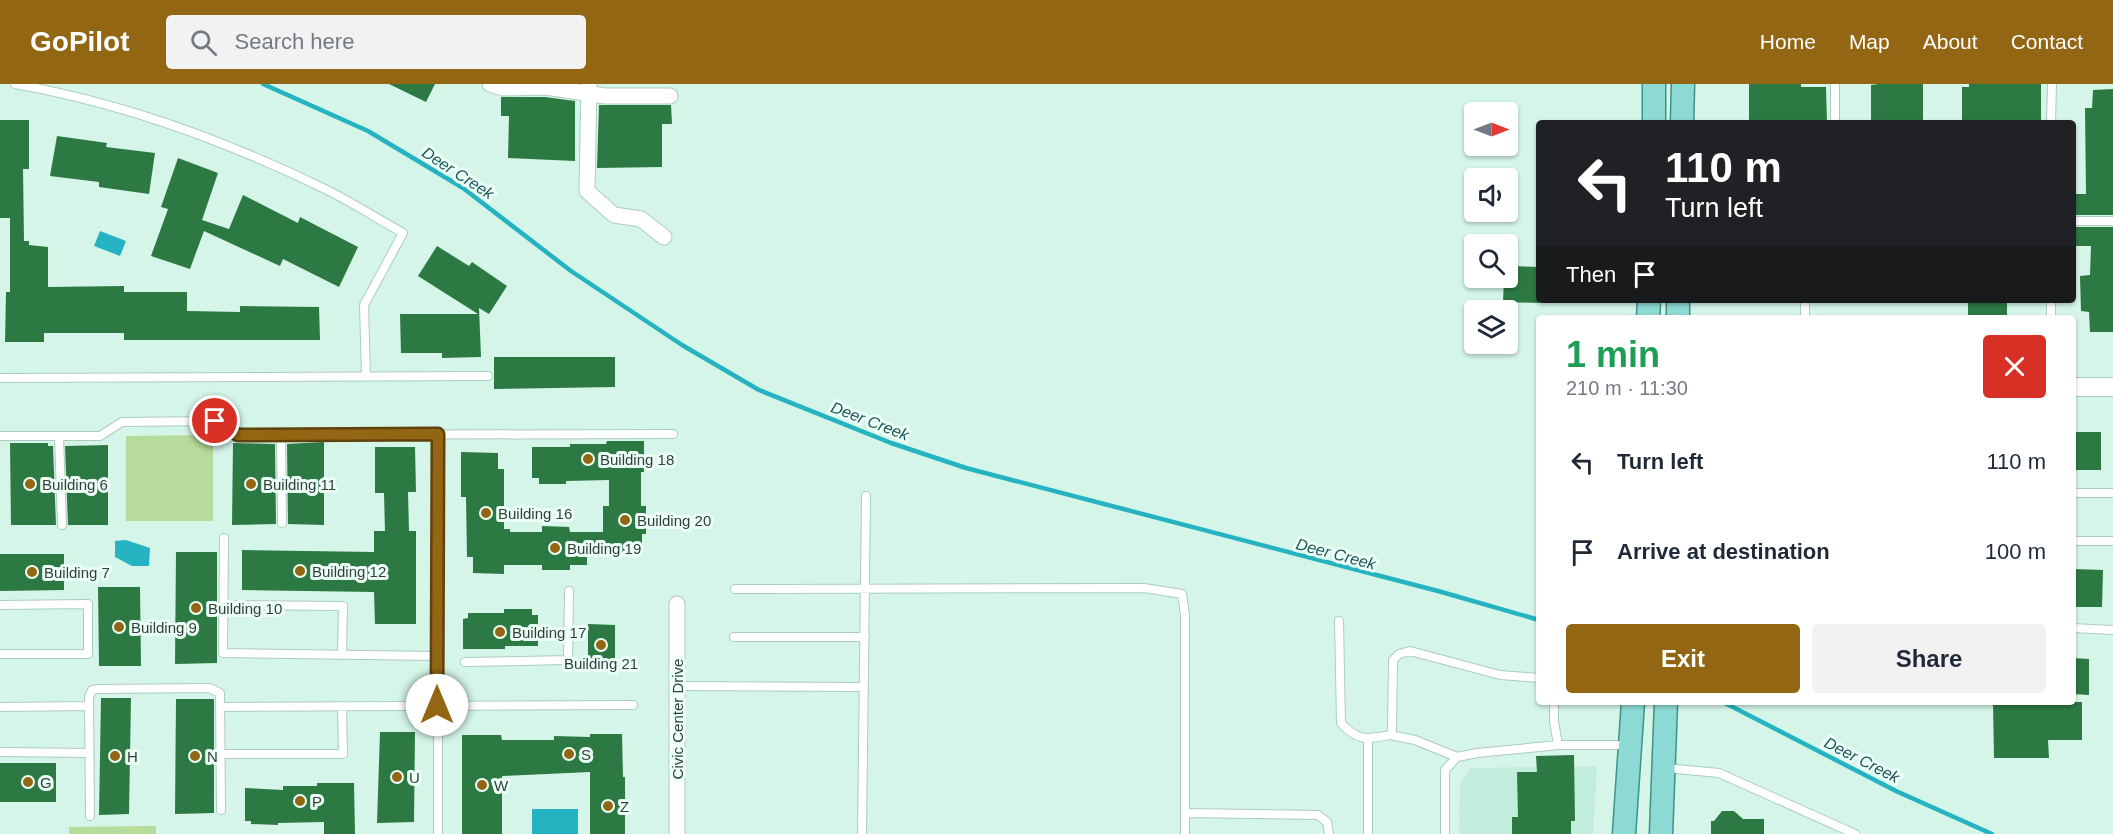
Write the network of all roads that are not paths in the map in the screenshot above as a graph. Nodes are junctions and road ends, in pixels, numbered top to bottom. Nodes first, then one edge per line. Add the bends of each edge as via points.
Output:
1 (15, 84) edge
2 (490, 84) edge
3 (1654, 84) edge
4 (1683, 84) edge
5 (1835, 84) edge
6 (2052, 84) edge
7 (588, 88) edge
8 (670, 96) dead end
9 (1654, 120) edge
10 (1682, 120) edge
11 (1835, 120) edge
12 (2051, 120) edge
13 (2076, 220) edge
14 (2113, 220) edge
15 (664, 237) dead end
16 (366, 376) junction
17 (488, 376) dead end
18 (0, 378) edge
19 (2076, 387) edge
20 (2113, 387) edge
21 (438, 434) junction
22 (673, 434) dead end
23 (281, 435) junction
24 (0, 436) edge
25 (59, 436) junction
26 (2113, 493) edge
27 (2076, 494) edge
28 (866, 496) dead end
29 (282, 523) dead end
30 (62, 525) dead end
31 (224, 538) dead end
32 (2076, 541) edge
33 (2113, 541) edge
34 (865, 588) junction
35 (735, 589) dead end
36 (569, 591) dead end
37 (677, 604) dead end
38 (0, 605) edge
39 (223, 605) junction
40 (1339, 621) dead end
41 (2076, 628) edge
42 (2113, 630) edge
43 (734, 637) dead end
44 (865, 638) junction
45 (0, 654) edge
46 (342, 654) junction
47 (437, 656) junction
48 (465, 662) dead end
49 (1536, 678) edge
50 (677, 686) junction
51 (864, 687) junction
52 (437, 705) junction
53 (633, 705) dead end
54 (1554, 705) edge
55 (1633, 705) edge
56 (1666, 705) edge
57 (89, 706) junction
58 (342, 706) junction
59 (0, 707) edge
60 (221, 707) junction
61 (1390, 735) junction
62 (1368, 739) junction
63 (1558, 745) junction
64 (1631, 746) junction
65 (0, 752) edge
66 (89, 753) junction
67 (221, 754) junction
68 (1457, 757) junction
69 (1663, 768) junction
70 (221, 810) dead end
71 (1185, 813) junction
72 (90, 816) dead end
73 (438, 834) edge
74 (677, 834) edge
75 (862, 834) edge
76 (1185, 834) edge
77 (1329, 834) edge
78 (1368, 834) edge
79 (1445, 834) edge
80 (1624, 834) edge
81 (1661, 834) edge
82 (1855, 834) edge

1 - 16 lane via 141,114 204,137 328,191 403,233 364,305
2 - 7 street via 503,88
3 - 9 main road
4 - 10 main road
5 - 11 lane
6 - 12 lane
7 - 8 street via 605,96
7 - 15 street via 587,190 614,215 641,219
13 - 14 lane
16 - 17 lane
16 - 18 lane
19 - 20 street
21 - 22 lane
21 - 23 lane
21 - 47 lane
23 - 25 lane via 238,435 215,421 122,422 100,436
23 - 29 lane
24 - 25 lane
25 - 30 lane
26 - 27 lane
28 - 34 lane
31 - 39 lane
32 - 33 lane
34 - 35 lane
34 - 44 lane
34 - 71 lane via 1144,588 1182,594
36 - 48 lane via 568,660
37 - 50 street, Civic Center Drive
38 - 45 lane via 88,604 88,654
39 - 46 lane via 223,653
39 - 46 lane via 343,606
40 - 62 lane via 1341,723 1351,734
41 - 42 lane
43 - 44 lane
44 - 51 lane
46 - 47 lane
47 - 52 lane
49 - 61 lane via 1500,675 1410,651 1399,654 1393,660
50 - 51 lane
50 - 74 street, Civic Center Drive
51 - 75 lane
52 - 53 lane
52 - 58 lane
52 - 73 lane
54 - 63 lane
55 - 64 main road
56 - 69 main road
57 - 59 lane
57 - 60 lane via 92,690 98,689 209,688 220,693
57 - 66 lane
58 - 60 lane
58 - 67 lane via 343,754
60 - 67 lane
61 - 62 lane
61 - 68 lane via 1415,740
62 - 78 lane
63 - 64 lane
63 - 68 lane
64 - 80 main road
65 - 66 lane
66 - 72 lane
67 - 70 lane
68 - 79 lane via 1446,770
69 - 81 main road
69 - 82 lane via 1719,773
71 - 76 lane
71 - 77 lane via 1318,815 1327,822

